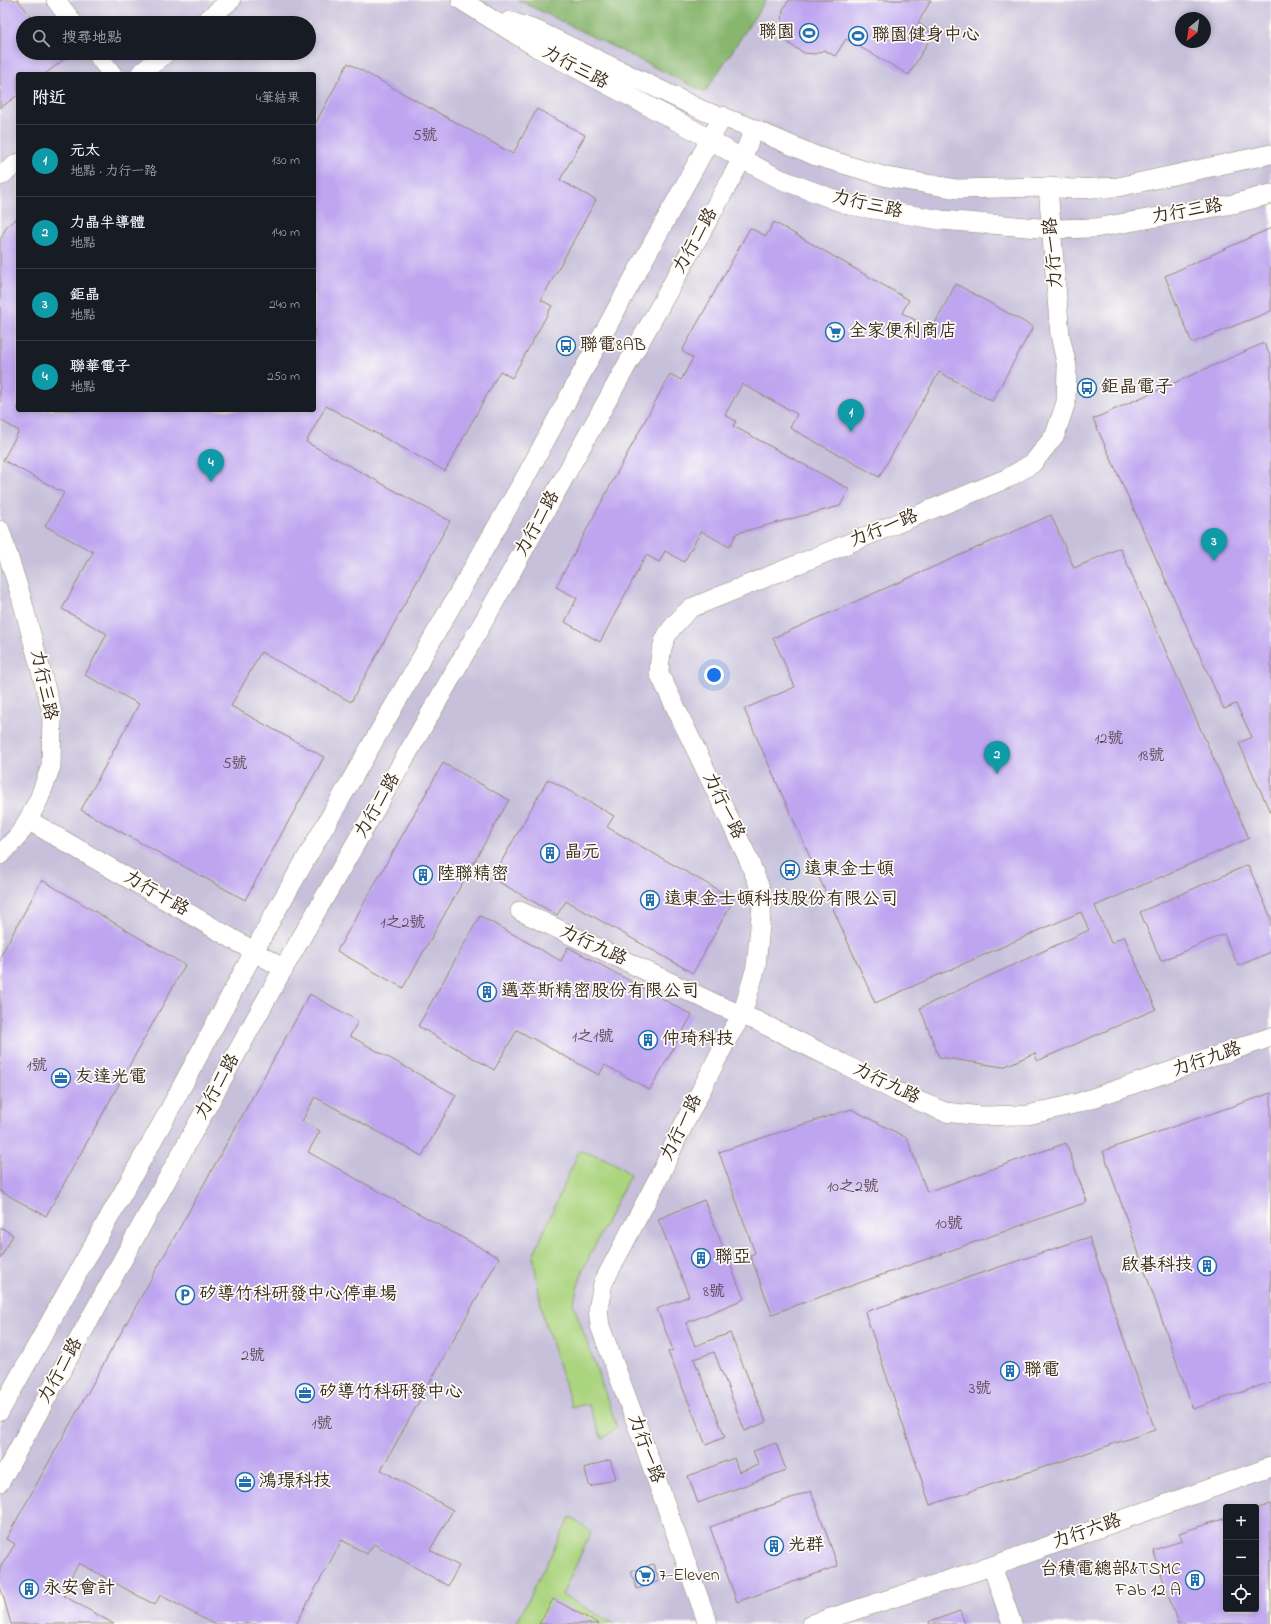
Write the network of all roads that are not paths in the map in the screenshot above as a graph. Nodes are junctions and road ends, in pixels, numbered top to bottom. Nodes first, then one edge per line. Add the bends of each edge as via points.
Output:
1 (56, 0) edge
2 (231, 0) edge
3 (461, 0) edge
4 (481, 12) junction
5 (68, 16) edge
6 (212, 16) edge
7 (101, 60) edge
8 (157, 60) edge
9 (110, 72) edge
10 (142, 72) edge
11 (723, 116) junction
12 (754, 129) junction
13 (710, 140) junction
14 (1271, 154) edge
15 (742, 159) junction
16 (16, 164) edge
17 (0, 176) edge
18 (1048, 187) junction
19 (1271, 194) edge
20 (1052, 228) junction
21 (0, 530) edge
22 (28, 820) junction
23 (0, 855) edge
24 (520, 911) dead end
25 (254, 951) junction
26 (284, 969) junction
27 (742, 1015) junction
28 (1271, 1037) edge
29 (0, 1411) edge
30 (1271, 1467) edge
31 (0, 1482) edge
32 (992, 1566) junction
33 (708, 1624) edge
34 (812, 1624) edge
35 (1012, 1624) edge

1 - 5 street
2 - 6 street
3 - 4 street, 力行三路
4 - 11 street, 力行三路 via 538,31 704,111
4 - 13 street, 力行三路 via 536,47
7 - 9 street
8 - 10 street
11 - 12 street, 力行三路
11 - 13 street, 力行二路
12 - 15 street, 力行二路
12 - 18 street, 力行三路 via 816,156 887,177 957,189
13 - 15 street, 力行三路
13 - 25 street, 力行二路 via 526,476
14 - 18 street, 力行三路 via 1118,187
15 - 20 street, 力行三路 via 780,179 849,205 941,220
15 - 26 street, 力行二路 via 490,610
16 - 17 street
18 - 20 street, 力行一路
19 - 20 street, 力行三路 via 1233,204 1095,228
20 - 27 street, 力行一路 via 1060,335 1067,367 1066,402 1055,435 1033,463 1008,478 691,608 676,621 665,637 659,656 659,673 760,888 762,905 756,967
21 - 22 street, 力行三路 via 52,712 51,766
22 - 23 street, 力行三路 via 18,836
22 - 25 street, 力行十路
24 - 27 street, 力行九路
25 - 26 street, 力行十路
25 - 29 street, 力行二路 via 165,1118
26 - 31 street, 力行二路
27 - 28 street, 力行九路 via 904,1095 945,1112 981,1116 1028,1115 1078,1103
27 - 33 street, 力行一路 via 726,1041 661,1173 603,1282 598,1309 600,1326
30 - 32 street, 力行六路
32 - 34 street, 力行六路
32 - 35 street

